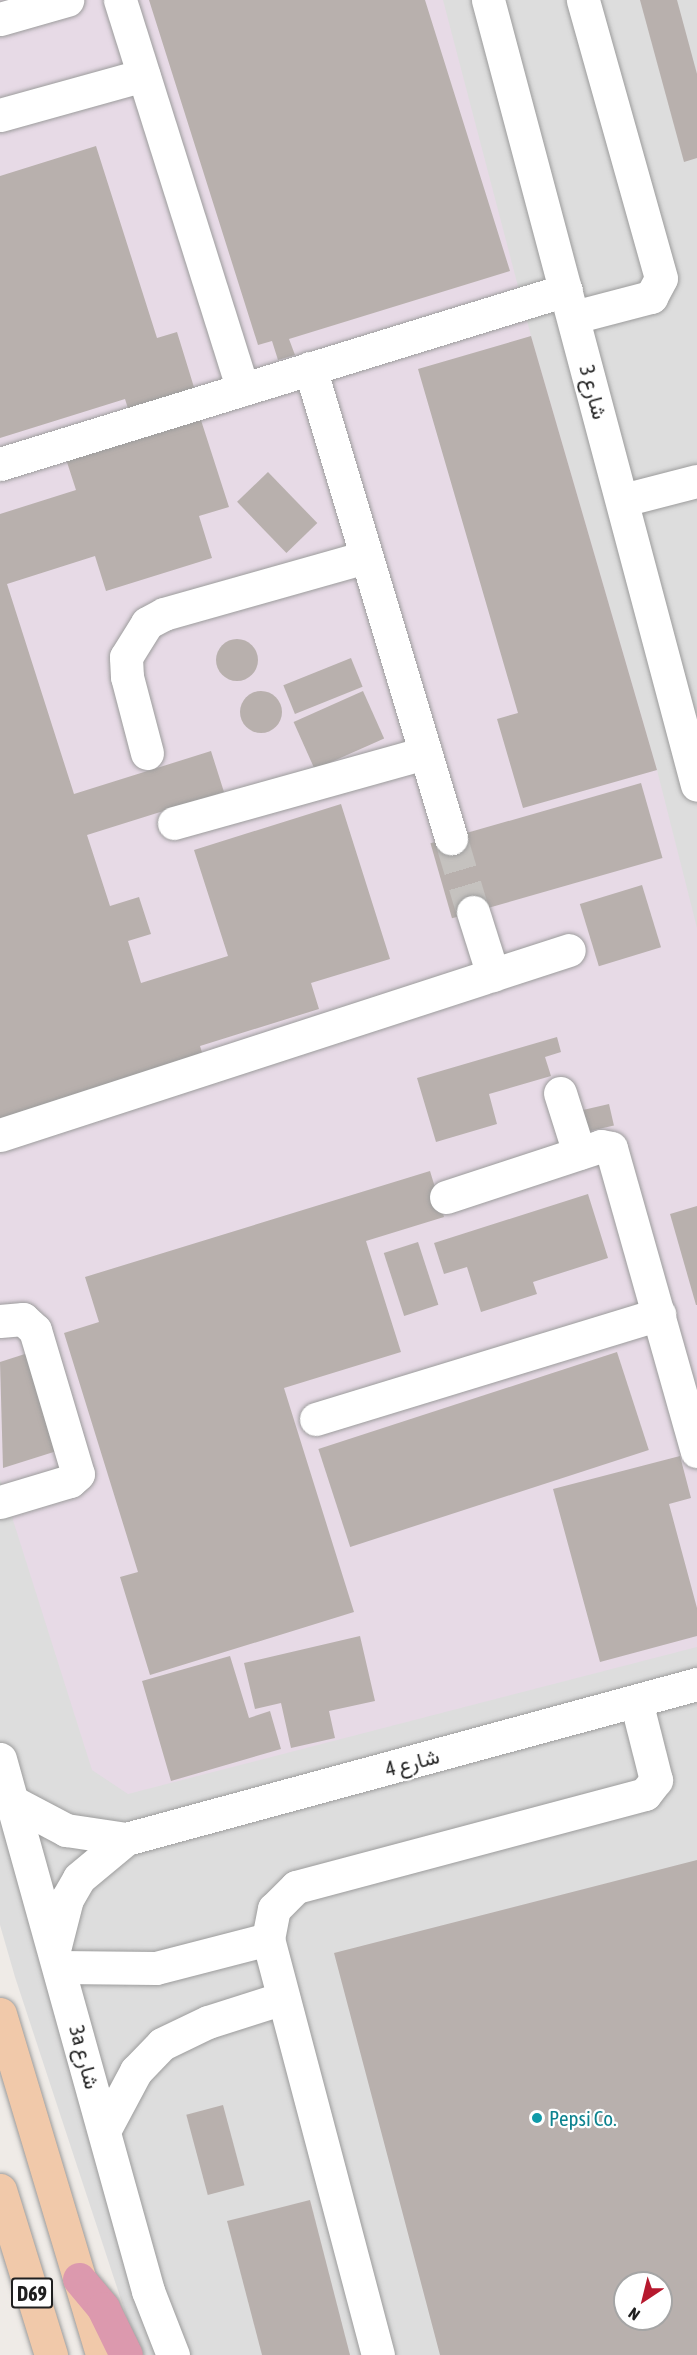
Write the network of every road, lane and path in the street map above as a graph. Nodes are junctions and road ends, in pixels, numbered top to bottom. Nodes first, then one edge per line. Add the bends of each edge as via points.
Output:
1 (67, 0) edge
2 (120, 0) edge
3 (488, 0) edge
4 (583, 0) edge
5 (0, 19) edge
6 (144, 75) junction
7 (0, 115) edge
8 (570, 304) junction
9 (310, 368) junction
10 (243, 389) junction
11 (0, 464) edge
12 (697, 481) edge
13 (623, 500) junction
14 (366, 556) junction
15 (147, 753) dead end
16 (425, 753) junction
17 (697, 785) edge
18 (174, 823) dead end
19 (451, 838) tunnel mouth
20 (473, 912) tunnel mouth
21 (569, 950) dead end
22 (492, 975) junction
23 (560, 1093) dead end
24 (0, 1135) edge
25 (579, 1153) junction
26 (446, 1197) dead end
27 (659, 1314) junction
28 (0, 1321) edge
29 (316, 1419) dead end
30 (697, 1451) edge
31 (0, 1502) edge
32 (697, 1684) edge
33 (636, 1701) junction
34 (0, 1759) edge
35 (15, 1803) junction
36 (126, 1839) junction
37 (268, 1939) junction
38 (58, 1956) junction
39 (283, 1998) junction
40 (0, 2014) edge
41 (105, 2129) junction
42 (0, 2190) edge
43 (79, 2279) junction
44 (51, 2355) edge
45 (102, 2355) edge
46 (126, 2355) edge
47 (173, 2355) edge
48 (378, 2355) edge

1 - 5 street
2 - 6 street
3 - 8 street, شارع 3
4 - 8 street via 661,278 651,297
6 - 7 street
6 - 10 street
8 - 9 street
8 - 13 street, شارع 3
9 - 10 street
9 - 14 street
10 - 11 street
12 - 13 street
13 - 17 street, شارع 3
14 - 15 street via 164,614 147,624 134,638 126,667
14 - 16 street
16 - 18 street
16 - 19 street
20 - 22 street
21 - 22 street
22 - 24 street
23 - 25 street
25 - 26 street
25 - 27 street via 605,1145 611,1148
27 - 29 street
27 - 30 street
28 - 31 street via 23,1319 35,1330 78,1474 70,1481
32 - 33 street, شارع 4
33 - 36 street, شارع 4
33 - 37 street via 655,1774 650,1791 296,1887 274,1909
34 - 35 street, 3a شارع
35 - 36 street, شارع 4 via 66,1830
35 - 38 street, 3a شارع
36 - 38 street, شارع 4 via 79,1878 66,1899
37 - 38 street via 156,1968
37 - 39 street
38 - 41 street, 3a شارع
39 - 41 street via 208,2022 162,2044 136,2071
39 - 48 street
40 - 43 main road
41 - 47 street, 3a شارع via 148,2291
42 - 44 main road, D69
43 - 45 main road
43 - 46 highway via 103,2308

